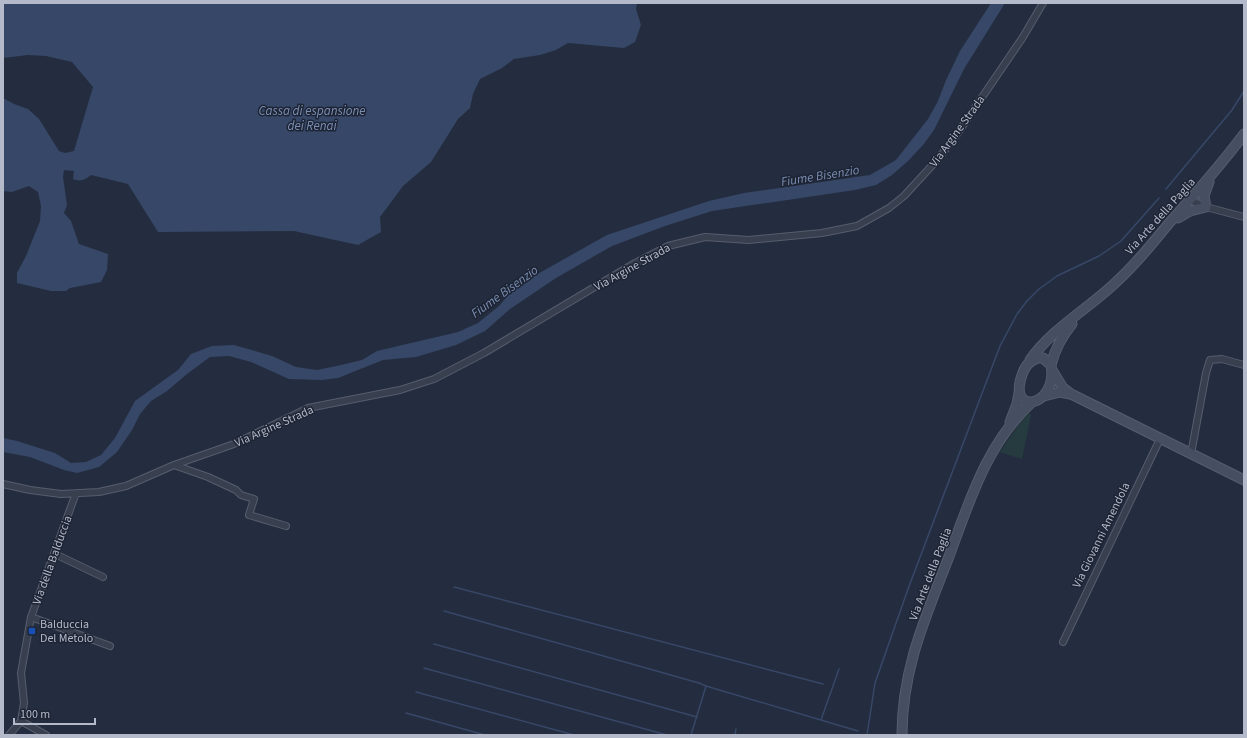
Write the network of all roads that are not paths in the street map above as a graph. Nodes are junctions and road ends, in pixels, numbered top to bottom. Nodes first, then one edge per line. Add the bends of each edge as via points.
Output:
1 (1043, 3) edge
2 (1244, 134) edge
3 (1211, 176) junction
4 (1190, 200) junction
5 (1206, 207) junction
6 (1244, 217) edge
7 (1170, 223) junction
8 (1088, 306) junction
9 (1030, 360) junction
10 (1244, 365) edge
11 (1051, 367) junction
12 (1019, 393) junction
13 (1071, 394) junction
14 (1044, 396) junction
15 (1032, 402) junction
16 (1006, 430) junction
17 (1160, 439) junction
18 (1191, 454) junction
19 (174, 465) junction
20 (1244, 480) edge
21 (3, 484) edge
22 (76, 494) junction
23 (286, 526) dead end
24 (55, 554) junction
25 (103, 577) dead end
26 (31, 616) junction
27 (1063, 642) dead end
28 (110, 646) dead end
29 (21, 720) junction
30 (9, 735) edge
31 (46, 735) edge
32 (902, 735) edge

1 - 19 street, Via Argine Strada via 955,137 925,175 904,196 857,226 822,233 749,240 705,237 668,246 484,353 434,379 400,390 308,408 234,444
2 - 3 main road, Via Arte della Paglia
3 - 4 main road, Via Arte della Paglia
3 - 5 main road via 1204,196
4 - 5 street
4 - 7 main road, Via Arte della Paglia
5 - 6 street
5 - 7 main road via 1190,210
7 - 8 main road, Via Arte della Paglia via 1143,254
8 - 9 main road, Via Arte della Paglia via 1061,327
8 - 11 main road, Via Arte della Paglia via 1063,334
9 - 11 main road via 1044,358
9 - 12 main road, Via Arte della Paglia via 1020,380
10 - 18 street via 1222,358 1210,360
11 - 13 main road via 1063,388
11 - 14 main road, Via Arte della Paglia via 1051,378
12 - 15 main road via 1026,402
12 - 16 main road, Via Arte della Paglia via 1013,417
13 - 14 main road via 1060,392
13 - 17 main road
14 - 15 main road, Via Arte della Paglia
15 - 16 main road, Via Arte della Paglia
16 - 32 main road, Via Arte della Paglia via 975,488 913,652 904,698
17 - 18 main road
17 - 27 street, Via Giovanni Amendola
18 - 20 main road
19 - 22 street, Via Argine Strada via 126,486
19 - 23 street via 208,476 241,495 254,499 250,515
21 - 22 street, Via Argine Strada via 38,491
22 - 24 street, Via della Balduccia
24 - 25 street
24 - 26 street, Via della Balduccia
26 - 28 street
26 - 29 street, Via della Balduccia via 21,673 24,703
29 - 30 street
29 - 31 street

